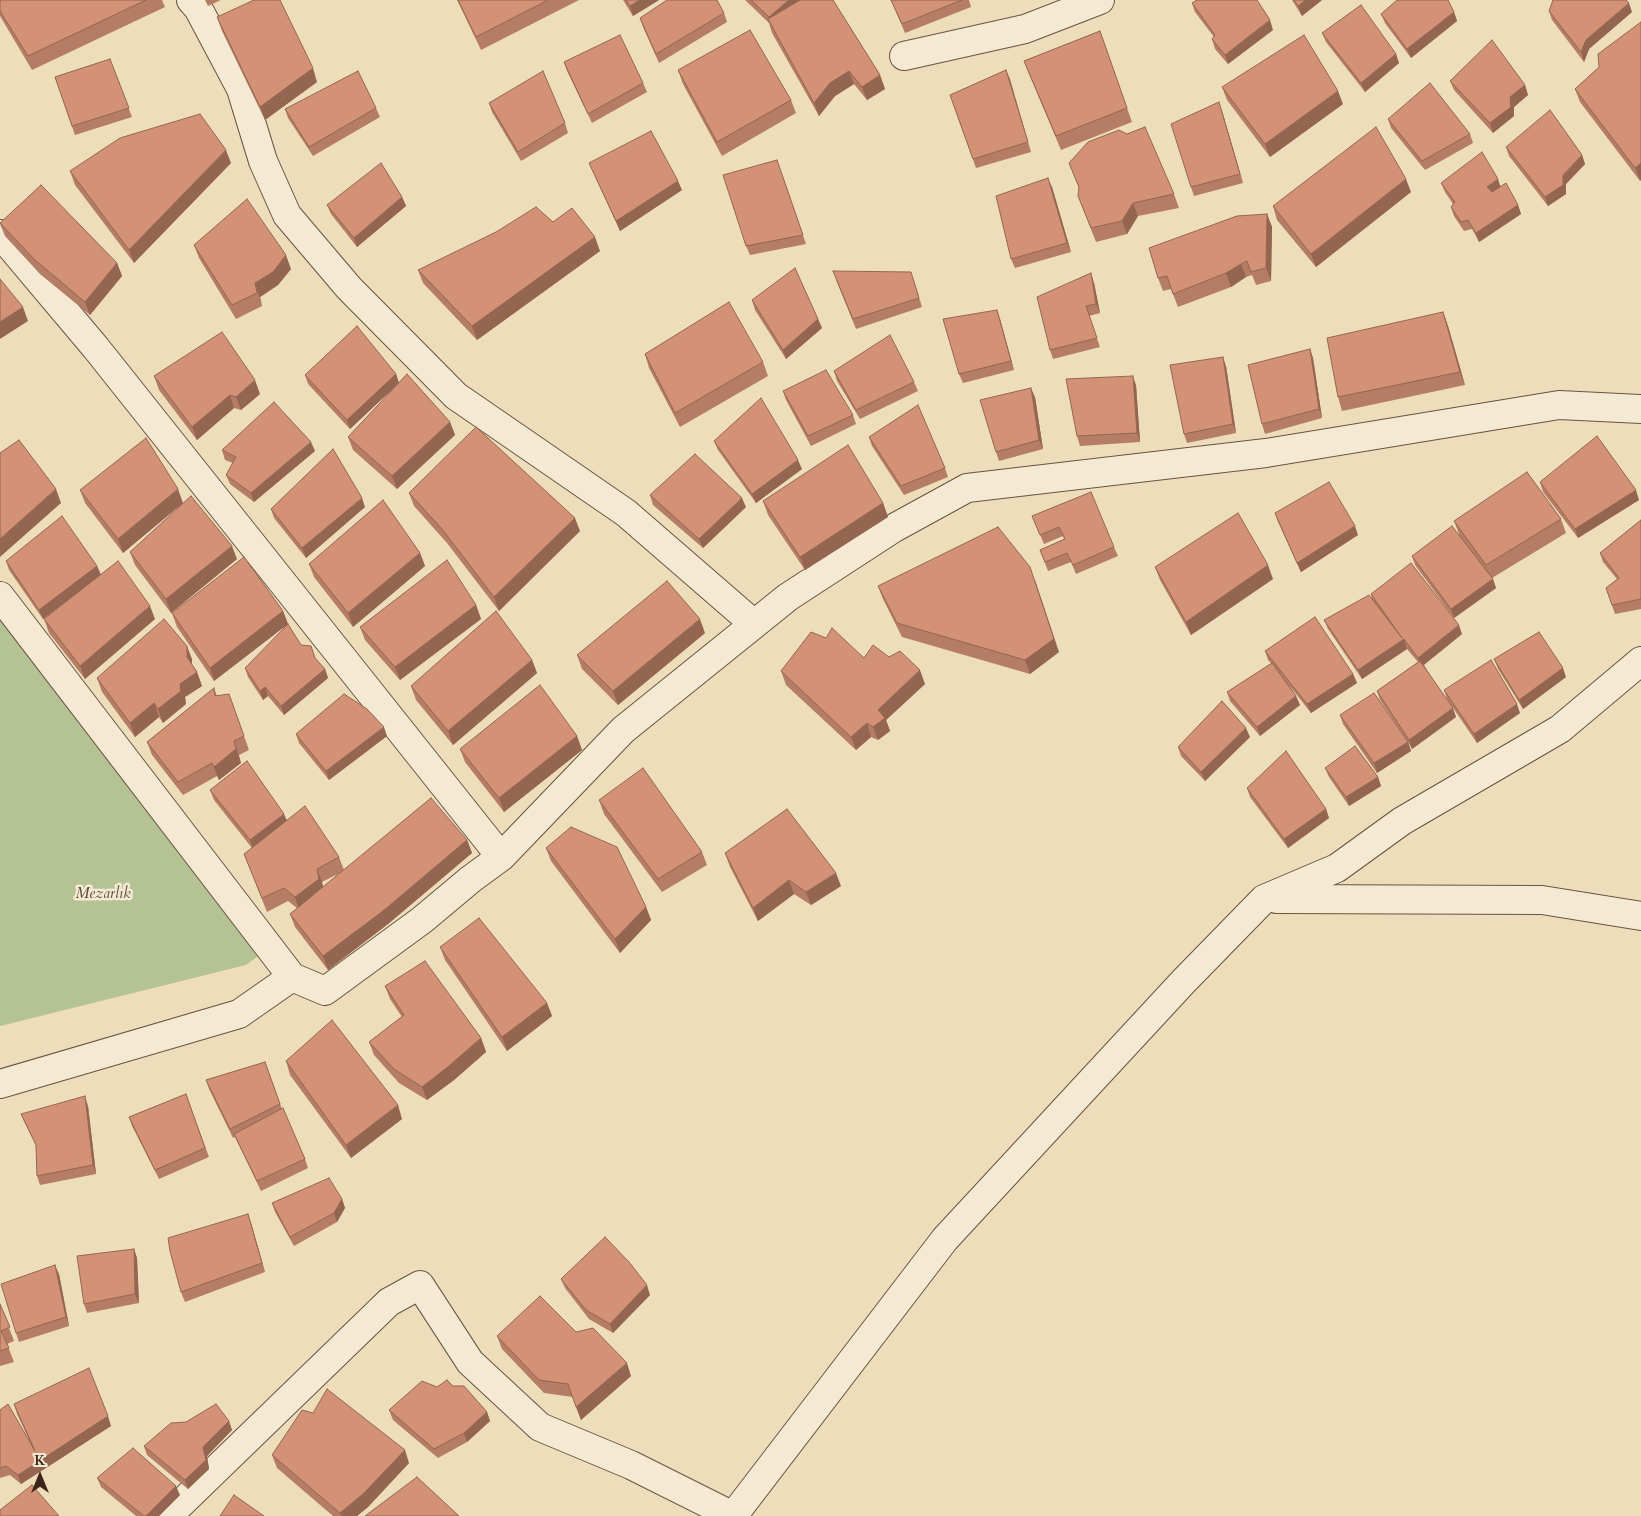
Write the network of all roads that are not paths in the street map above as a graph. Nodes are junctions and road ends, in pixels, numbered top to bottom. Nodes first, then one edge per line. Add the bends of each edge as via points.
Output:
1 (191, 0) edge
2 (1100, 0) edge
3 (904, 56) dead end
4 (0, 234) edge
5 (1641, 409) edge
6 (0, 596) edge
7 (754, 624) junction
8 (1641, 661) edge
9 (501, 857) junction
10 (1264, 899) junction
11 (1641, 916) edge
12 (292, 977) junction
13 (0, 1084) edge
14 (168, 1516) edge
15 (733, 1516) edge

1 - 7 street via 241,89 263,161 287,215 349,288 456,396 626,513
2 - 3 street via 1025,29
4 - 9 street via 96,348
5 - 7 street via 1559,405 1266,452 967,488 894,528 788,597
6 - 12 street
7 - 9 street via 623,730
8 - 10 street via 1560,729 1402,821 1337,868
9 - 12 street via 325,991
10 - 11 street via 1542,900
10 - 15 street via 945,1239
12 - 13 street via 239,1014
14 - 15 street via 389,1302 420,1285 470,1362 540,1427 631,1465

